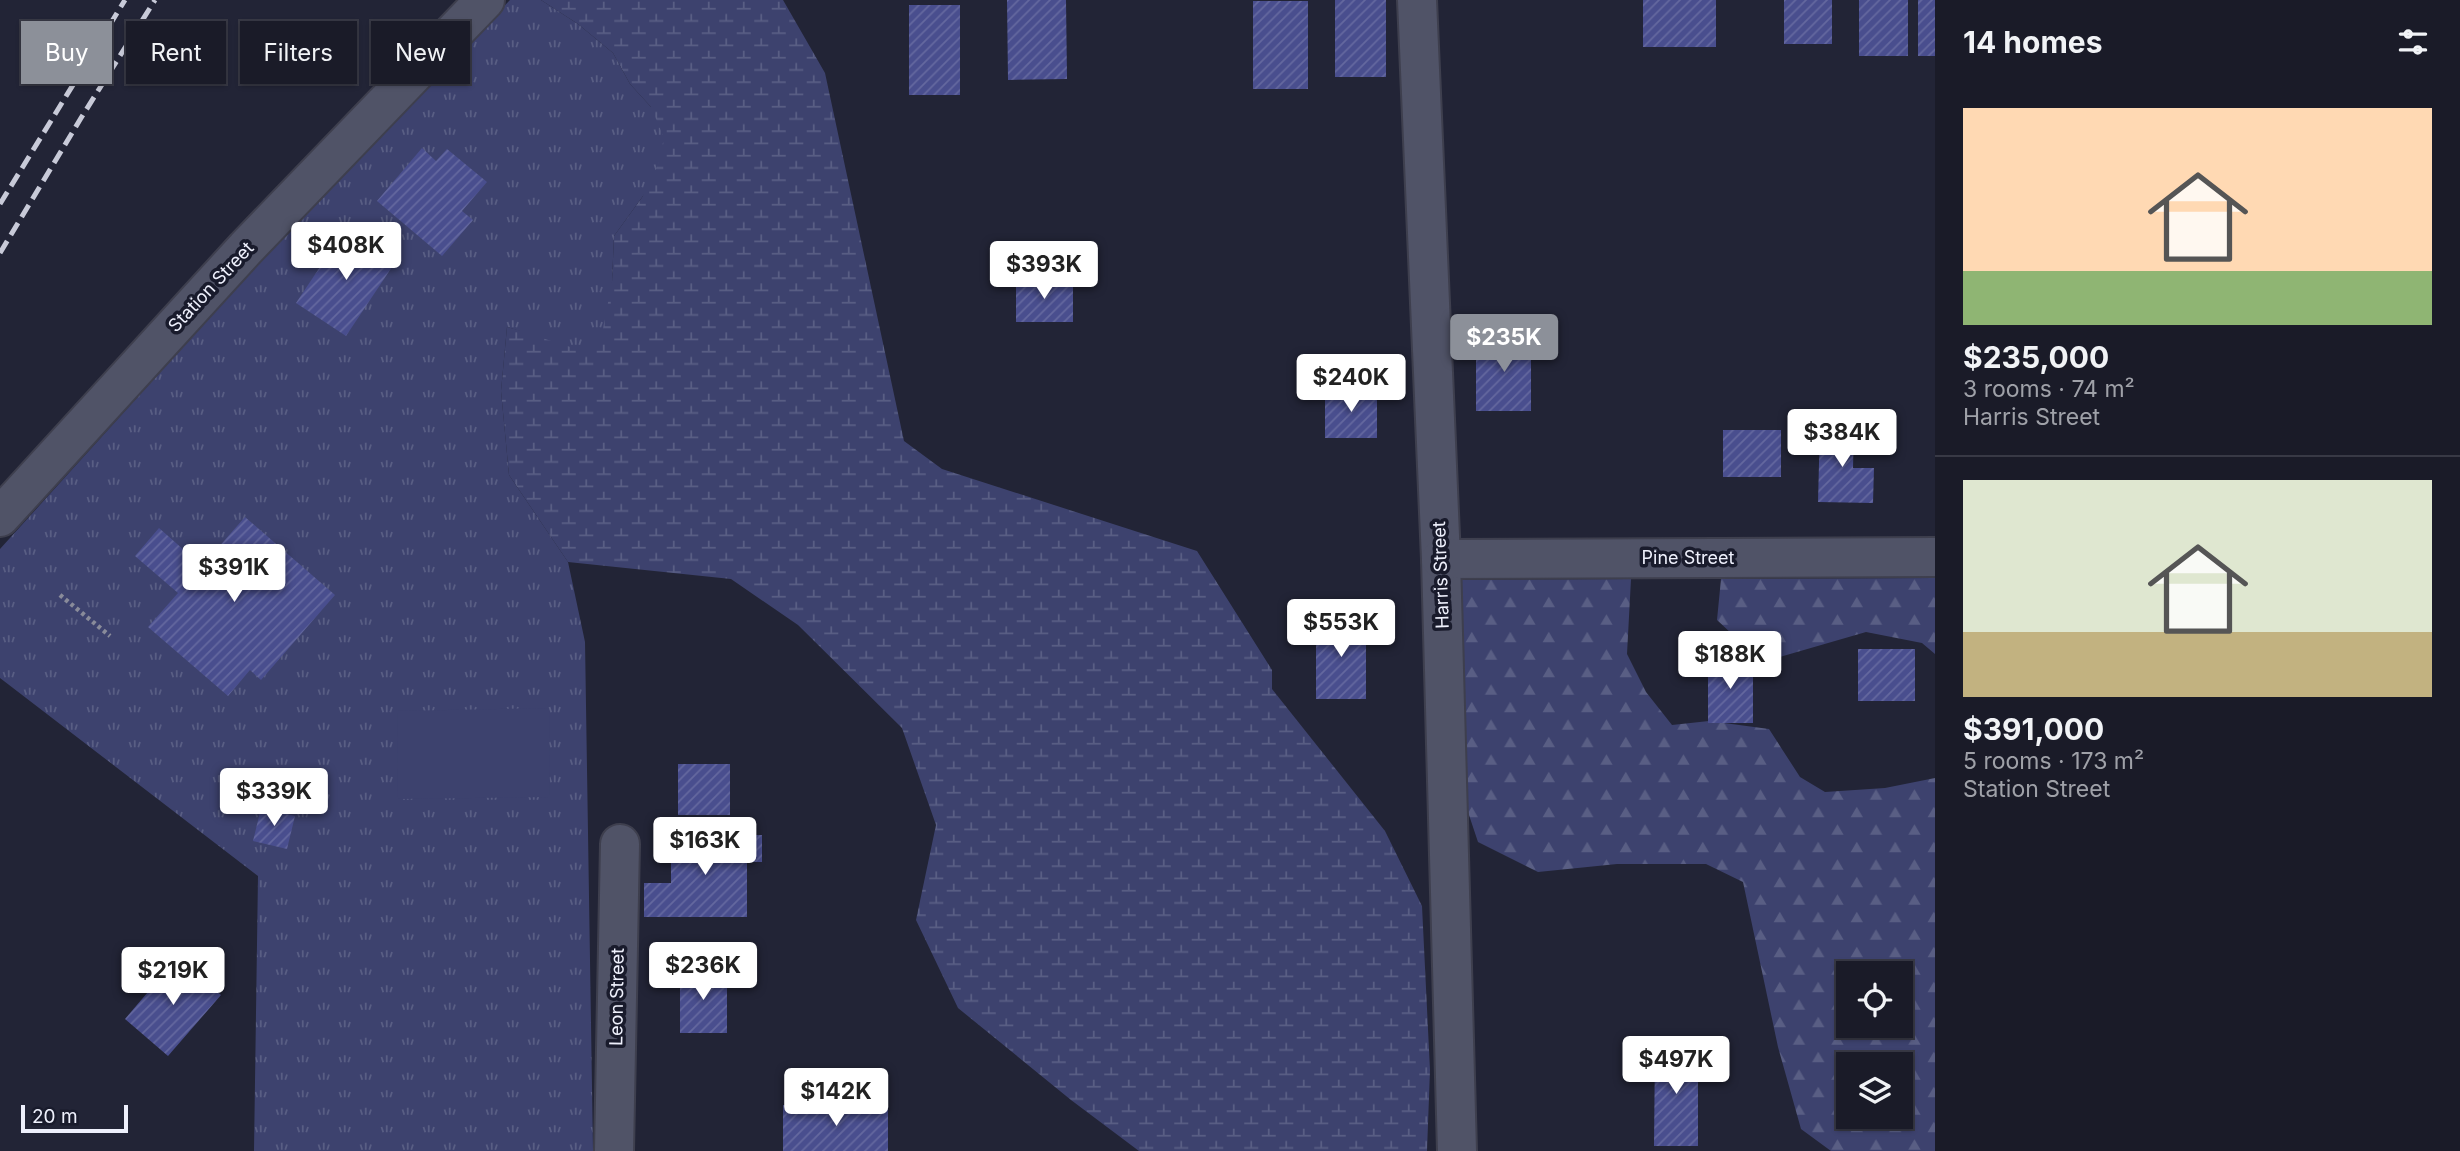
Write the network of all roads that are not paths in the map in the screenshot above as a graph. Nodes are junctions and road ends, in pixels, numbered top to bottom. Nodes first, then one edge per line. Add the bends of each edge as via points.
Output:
1 (485, 0) edge
2 (1417, 0) edge
3 (0, 517) edge
4 (1935, 557) edge
5 (1441, 559) junction
6 (620, 844) dead end
7 (614, 1151) edge
8 (1457, 1151) edge

1 - 3 street, Station Street via 246,248
2 - 5 street, Harris Street
4 - 5 street, Pine Street
5 - 8 street, Harris Street
6 - 7 street, Leon Street

